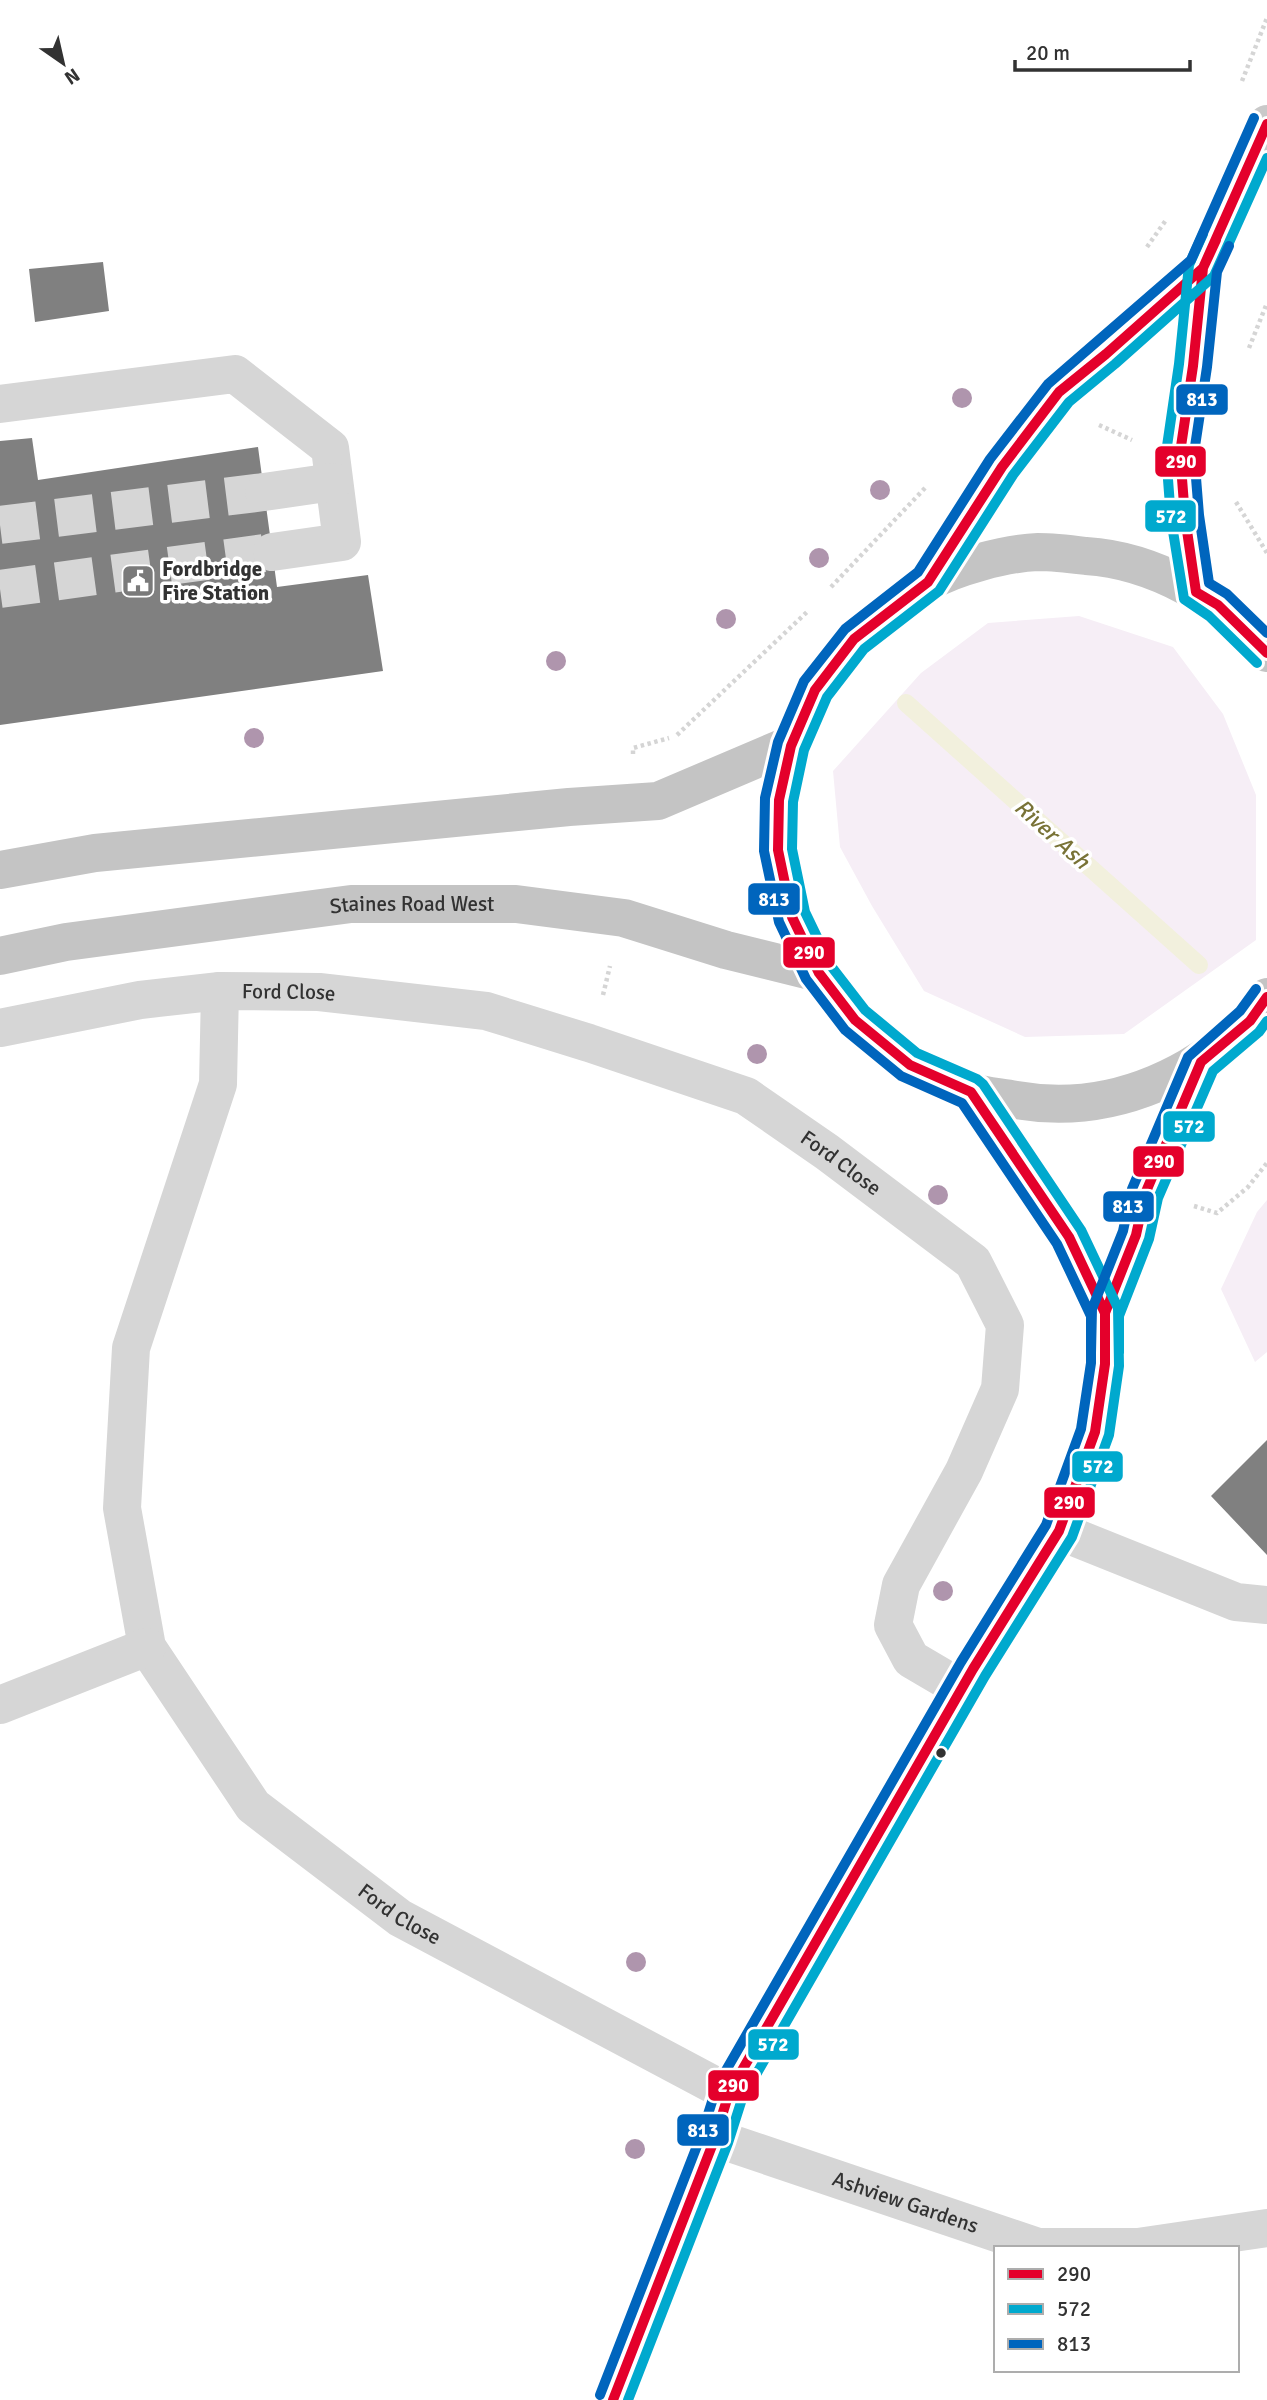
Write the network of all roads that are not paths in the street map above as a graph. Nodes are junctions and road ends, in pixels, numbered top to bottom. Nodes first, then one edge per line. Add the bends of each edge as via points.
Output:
1 (1267, 124) edge
2 (1203, 268) junction
3 (0, 404) edge
4 (334, 482) junction
5 (264, 492) tunnel mouth
6 (272, 552) tunnel mouth
7 (928, 582) junction
8 (1196, 592) junction
9 (1267, 653) edge
10 (792, 744) junction
11 (0, 870) edge
12 (0, 956) edge
13 (819, 973) junction
14 (219, 991) junction
15 (1267, 997) edge
16 (0, 1028) edge
17 (1201, 1062) junction
18 (971, 1092) junction
19 (1105, 1313) junction
20 (1059, 1531) junction
21 (1267, 1605) edge
22 (147, 1647) junction
23 (962, 1689) junction
24 (0, 1705) edge
25 (729, 2093) junction
26 (715, 2138) junction
27 (1267, 2228) edge
28 (1038, 2246) edge
29 (1145, 2246) edge
30 (613, 2400) edge

1 - 2 main road
2 - 7 main road via 1059,392 1002,467
2 - 8 main road via 1180,453
3 - 4 street via 235,374 330,448
4 - 5 street
4 - 6 street via 342,542
7 - 8 highway via 988,560 1038,552 1109,557
7 - 10 highway via 854,639 815,690
8 - 9 highway via 1218,604
10 - 11 highway via 659,801 95,853
10 - 13 highway via 779,800 778,850 792,917
12 - 13 highway, Staines Road West via 66,942 351,904 516,904 624,918
13 - 18 highway via 855,1020 910,1065
14 - 16 street, Ford Close via 140,1000
14 - 22 street, Ford Close via 218,1084 131,1348 122,1508
14 - 23 street, Ford Close via 319,992 486,1011 746,1096 974,1262 1004,1325 1000,1389 964,1471 901,1585 893,1625 911,1659
15 - 17 highway via 1250,1021
17 - 18 highway via 1176,1076 1112,1098 1039,1104
17 - 19 main road via 1145,1194 1136,1235
18 - 19 main road via 1069,1237
19 - 20 main road via 1105,1364 1094,1432
20 - 21 street via 1236,1602
20 - 23 main road
22 - 24 street
22 - 25 street, Ford Close via 253,1805 400,1918
23 - 25 main road
25 - 26 main road
26 - 28 street, Ashview Gardens
26 - 30 main road
27 - 29 street, Ashview Gardens

